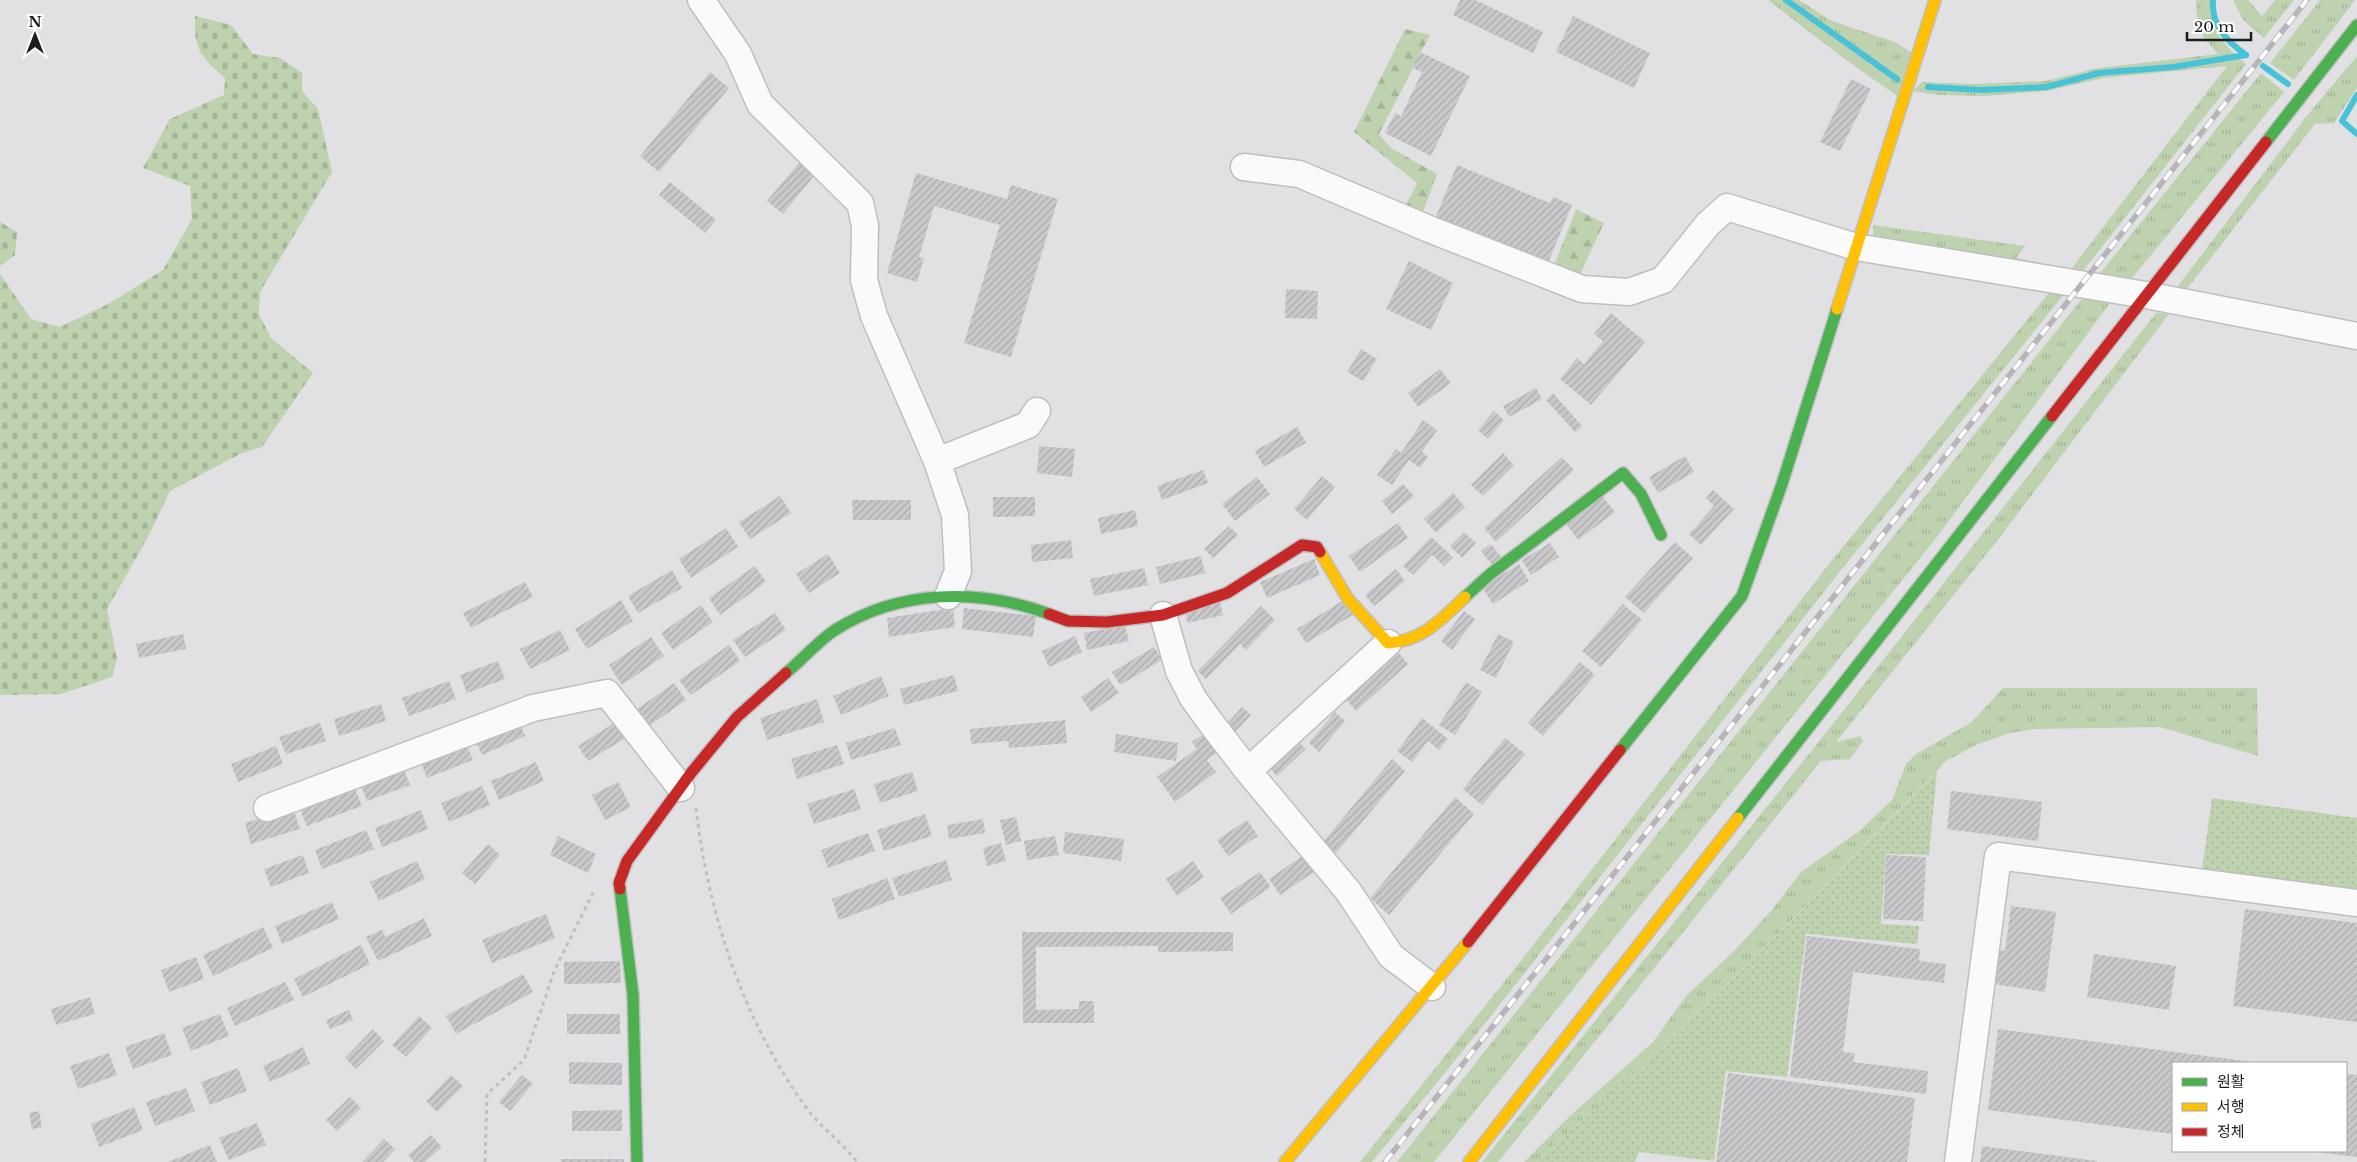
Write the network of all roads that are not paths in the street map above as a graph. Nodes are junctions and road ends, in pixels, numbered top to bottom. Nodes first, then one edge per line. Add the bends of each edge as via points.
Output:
1 (701, 0) edge
2 (1935, 0) edge
3 (2357, 25) edge
4 (1244, 167) dead end
5 (1856, 248) junction
6 (2146, 295) junction
7 (2357, 336) edge
8 (1037, 411) dead end
9 (937, 461) junction
10 (1661, 535) dead end
11 (948, 596) junction
12 (1163, 615) junction
13 (1388, 643) junction
14 (1248, 771) junction
15 (686, 780) junction
16 (267, 808) dead end
17 (2357, 903) edge
18 (1432, 987) junction
19 (637, 1162) edge
20 (1285, 1162) edge
21 (1469, 1162) edge
22 (1958, 1162) edge

1 - 9 street via 738,54 760,104 860,203 865,226 864,280 874,316
2 - 5 street
3 - 6 street
4 - 5 street via 1299,174 1429,230 1582,289 1629,292 1663,280 1708,224 1728,206
5 - 6 street
5 - 18 street via 1782,484 1742,596
6 - 7 street
6 - 21 street
8 - 9 street via 1028,425
9 - 11 street via 955,515 958,571
10 - 13 street via 1641,494 1623,473 1489,575 1424,633 1404,642
11 - 12 street via 1019,603 1068,621 1106,622
11 - 15 street via 927,597 874,610 834,631 737,717
12 - 13 street via 1227,593 1302,545 1317,547 1328,570 1371,628
12 - 14 street via 1179,671 1193,698
13 - 14 street
14 - 18 street via 1348,891 1391,956
15 - 16 street via 607,693 532,708
15 - 19 street via 627,861 619,883 633,995
17 - 22 street via 1998,856
18 - 20 street

